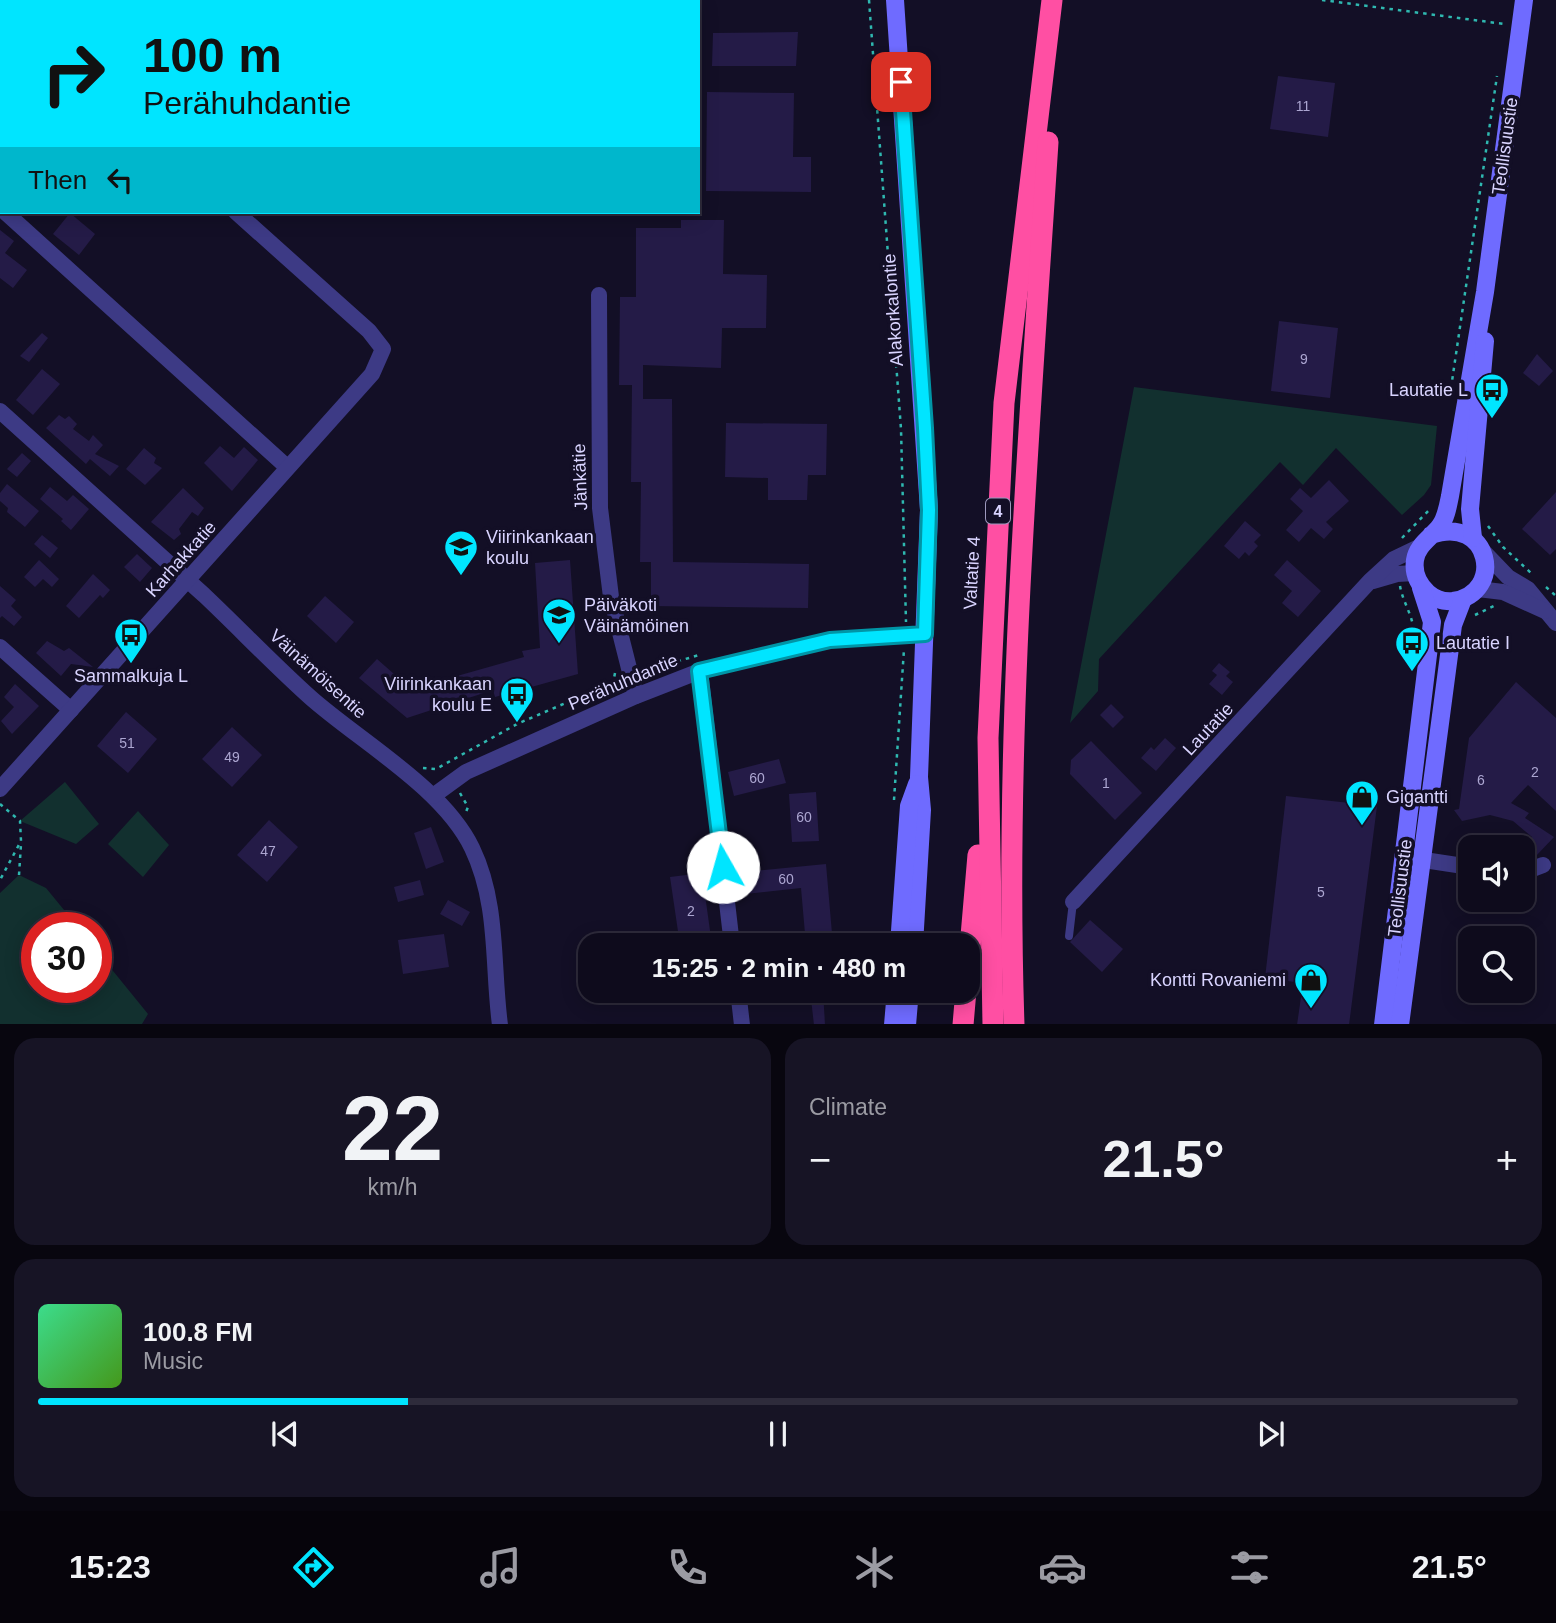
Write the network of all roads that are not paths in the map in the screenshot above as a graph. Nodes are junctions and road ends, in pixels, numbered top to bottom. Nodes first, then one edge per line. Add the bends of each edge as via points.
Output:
1 (895, 0) edge
2 (1052, 0) edge
3 (1057, 0) edge
4 (1524, 0) edge
5 (8, 214) edge
6 (238, 214) edge
7 (1485, 292) junction
8 (599, 295) dead end
9 (0, 411) edge
10 (287, 467) junction
11 (1425, 541) junction
12 (1478, 545) junction
13 (1418, 580) junction
14 (188, 581) junction
15 (1370, 582) junction
16 (1471, 594) junction
17 (1551, 618) edge
18 (925, 634) junction
19 (0, 647) edge
20 (699, 671) junction
21 (636, 696) junction
22 (71, 710) junction
23 (988, 737) junction
24 (919, 777) junction
25 (0, 789) edge
26 (433, 796) junction
27 (1413, 858) junction
28 (1458, 865) edge
29 (1543, 865) dead end
30 (1535, 868) edge
31 (1073, 902) joint
32 (1010, 912) junction
33 (731, 933) edge
34 (900, 933) edge
35 (915, 933) edge
36 (971, 933) edge
37 (1069, 936) dead end
38 (740, 1003) edge
39 (895, 1003) edge
40 (909, 1003) edge
41 (965, 1003) edge
42 (500, 1024) edge
43 (742, 1024) edge
44 (893, 1024) edge
45 (907, 1024) edge
46 (963, 1024) edge
47 (993, 1024) edge
48 (1014, 1024) edge
49 (1026, 1024) edge
50 (1382, 1024) edge
51 (1400, 1024) edge

1 - 18 street, Alakorkalontie via 926,441
2 - 23 highway, Valtatie 4 / 4 via 1004,404
3 - 32 highway, 4 via 1013,703
4 - 7 street, Teollisuustie
5 - 10 street
6 - 10 street, Karhakkatie via 369,331 383,349 372,374
7 - 11 street, Teollisuustie via 1450,496 1441,524
7 - 12 street, Teollisuustie via 1485,352 1470,509
8 - 21 street, Jänkätie via 600,508 611,597
9 - 14 street, Väinämöisentie
10 - 14 street, Karhakkatie
11 - 12 street via 1445,530 1460,531
11 - 13 street via 1415,560
11 - 15 street, Lautatie via 1394,559
12 - 16 street via 1486,571
12 - 17 street via 1507,577 1528,589
13 - 15 street via 1397,574
13 - 16 street via 1432,597 1447,602
13 - 27 street, Teollisuustie via 1432,622
14 - 22 street, Karhakkatie
14 - 26 street, Väinämöisentie via 311,698
15 - 31 street, Lautatie
16 - 17 street via 1503,592
16 - 27 street, Teollisuustie via 1454,625
18 - 20 street, Perähuhdantie via 905,627
18 - 24 street, Alakorkalontie
19 - 22 street
20 - 21 street, Perähuhdantie
20 - 33 street
21 - 26 street, Perähuhdantie via 466,772
22 - 25 street, Karhakkatie
23 - 36 highway
23 - 47 highway, Valtatie 4 / 4
24 - 34 street, Alakorkalontie via 909,806
24 - 35 street, Alakorkalontie via 922,810
26 - 42 street, Väinämöisentie via 456,821 482,873 494,928
27 - 28 street
27 - 50 street, Teollisuustie
27 - 51 street, Teollisuustie
29 - 30 street
31 - 37 lane
32 - 48 highway, 4
32 - 49 highway
38 - 43 street
39 - 44 street
40 - 45 street
41 - 46 highway

